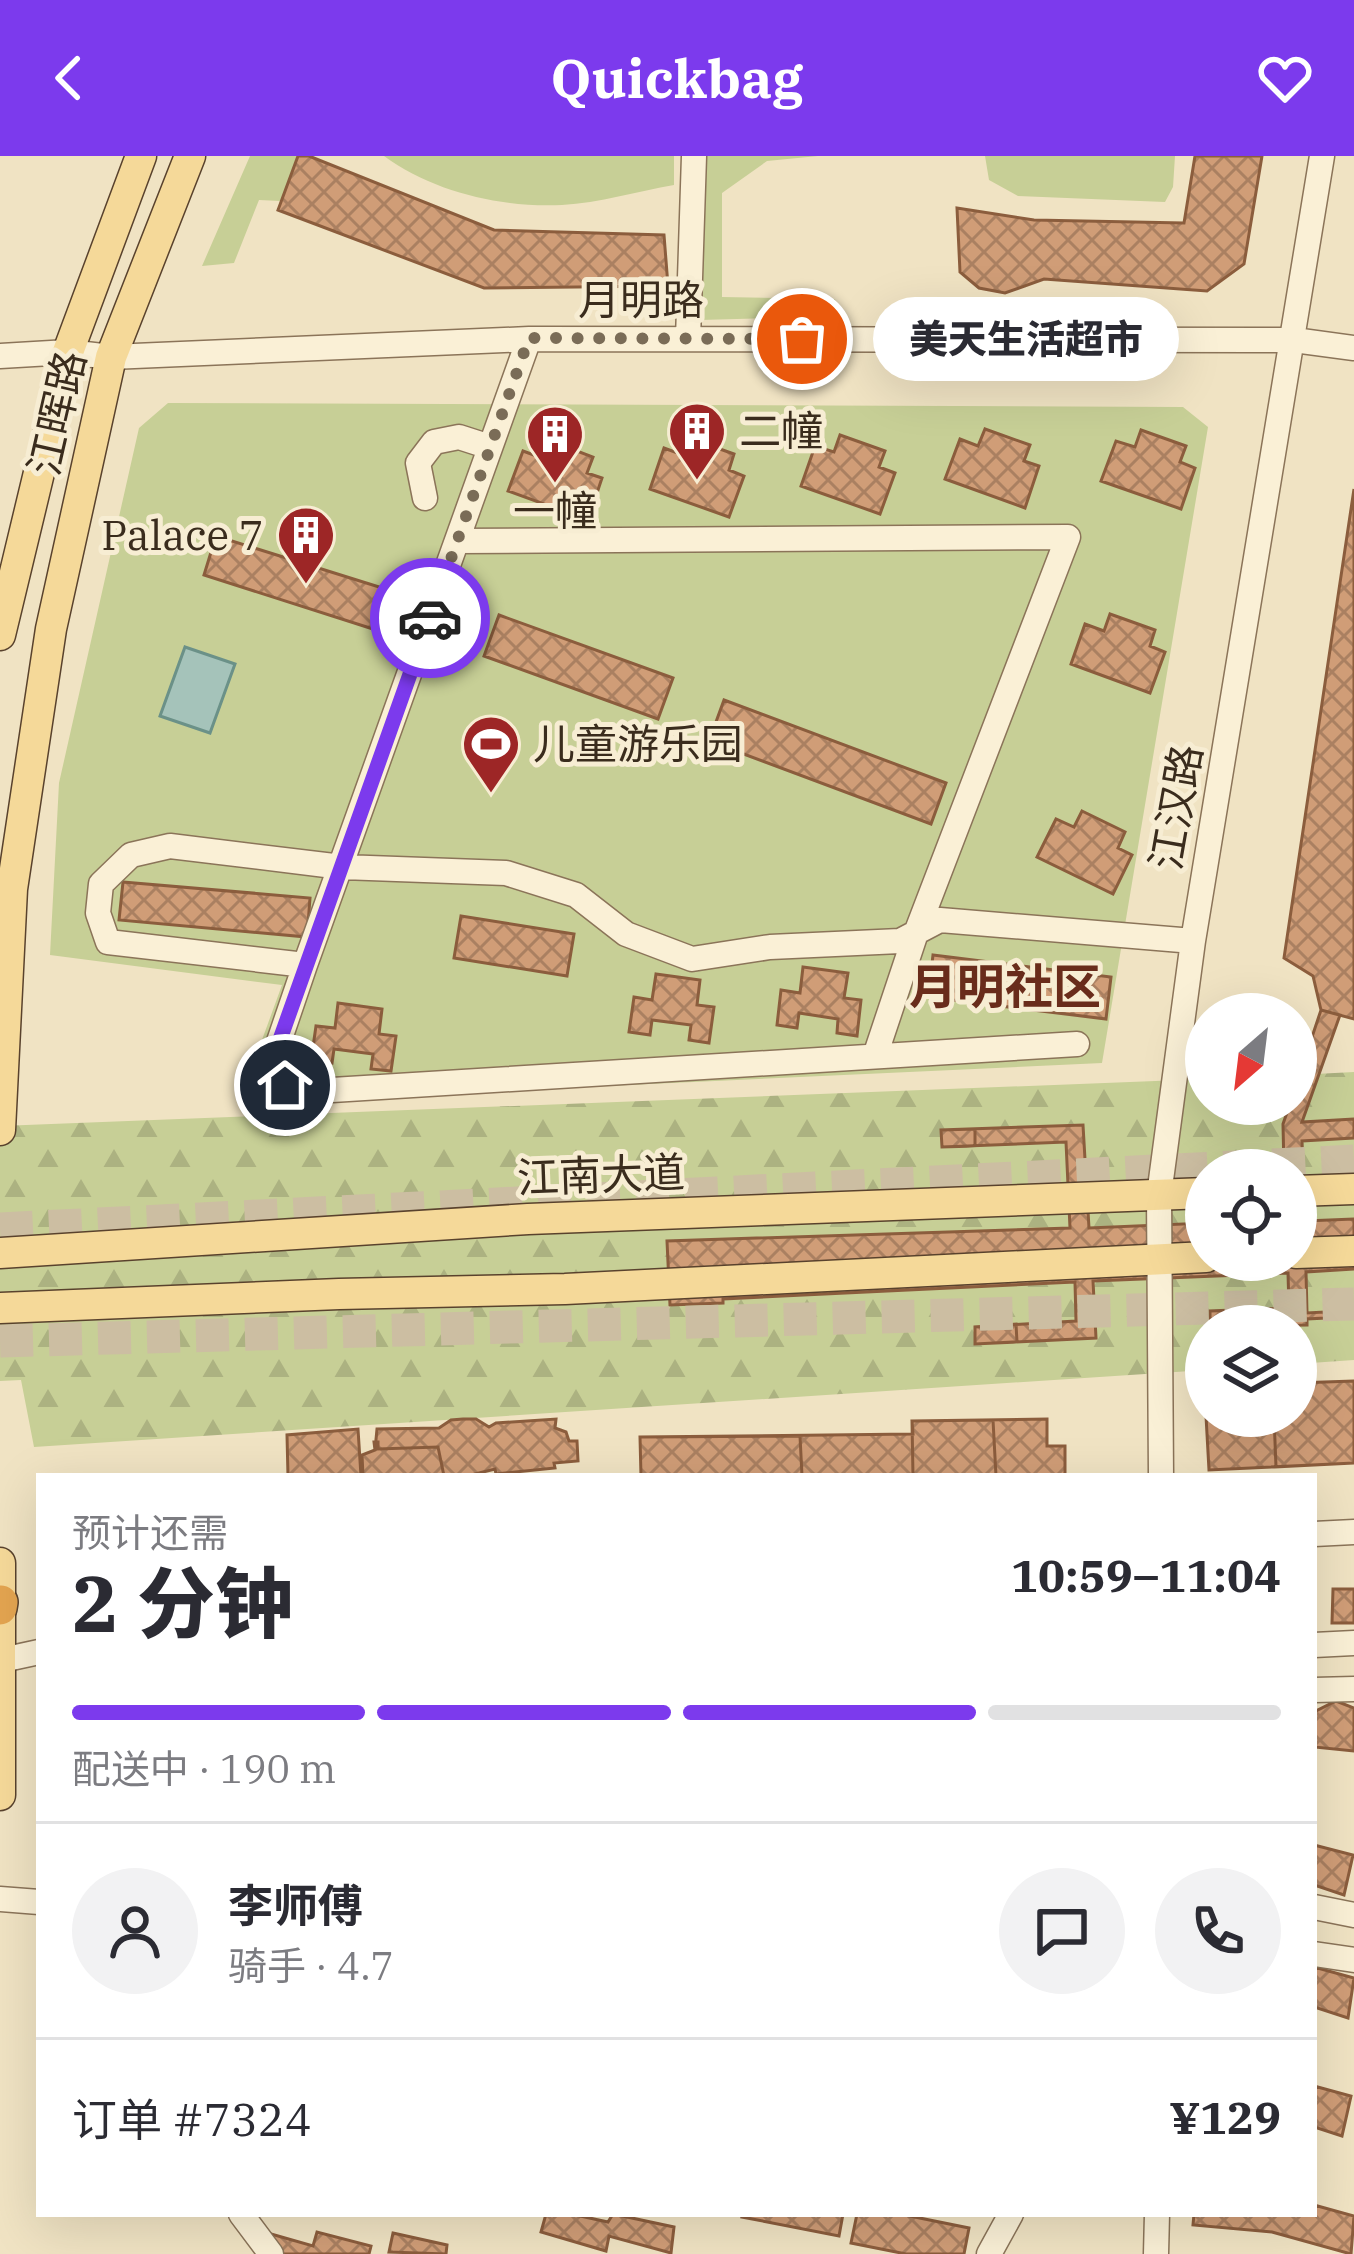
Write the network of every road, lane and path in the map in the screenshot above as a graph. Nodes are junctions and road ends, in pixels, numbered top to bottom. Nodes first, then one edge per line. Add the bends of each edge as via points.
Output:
1 (141, 156) edge
2 (190, 156) edge
3 (694, 156) edge
4 (1322, 156) edge
5 (529, 338) junction
6 (688, 339) junction
7 (1294, 340) junction
8 (1354, 348) edge
9 (68, 352) junction
10 (0, 356) edge
11 (111, 357) junction
12 (490, 448) junction
13 (425, 498) dead end
14 (457, 541) junction
15 (0, 635) edge
16 (342, 867) junction
17 (916, 933) junction
18 (1193, 941) junction
19 (305, 965) junction
20 (1077, 1044) dead end
21 (875, 1056) junction
22 (0, 1130) edge
23 (1354, 1189) edge
24 (1317, 1190) edge
25 (1185, 1194) edge
26 (1159, 1195) junction
27 (1354, 1251) edge
28 (1317, 1252) edge
29 (0, 1253) edge
30 (1185, 1257) edge
31 (1159, 1258) junction
32 (0, 1309) edge
33 (1161, 1473) edge
34 (1354, 1532) edge
35 (1317, 1534) edge
36 (0, 1563) edge
37 (0, 1605) edge
38 (1354, 1643) edge
39 (1317, 1645) edge
40 (36, 1653) edge
41 (2, 1660) edge
42 (1354, 1689) edge
43 (1317, 1690) edge
44 (0, 1795) edge
45 (0, 1899) edge
46 (36, 1902) edge
47 (1317, 1908) edge
48 (1354, 1915) edge
49 (1317, 1954) edge
50 (1354, 1960) edge
51 (243, 2217) edge
52 (1009, 2217) edge
53 (1157, 2217) edge
54 (271, 2254) edge
55 (989, 2254) edge
56 (1156, 2254) edge

1 - 9 main road, 江晖路
2 - 11 main road, 江晖路
3 - 6 street
4 - 7 street, 江汉路
5 - 6 street, 月明路
5 - 11 street, 月明路
5 - 12 street
6 - 7 street, 月明路
7 - 8 street, 月明路
7 - 18 street, 江汉路
9 - 10 street, 月明路
9 - 11 street, 月明路
9 - 15 main road, 江晖路
11 - 22 main road, 江晖路 via 51,628 12,889
12 - 13 street via 459,437 434,442 418,464
12 - 14 street
14 - 16 street
14 - 17 street via 1068,537
16 - 17 street via 506,873 576,896 626,934 692,959 770,946 901,941
16 - 19 street
16 - 19 street via 170,846 130,854 101,884 98,913 108,943
17 - 18 street via 940,920
17 - 21 street
18 - 26 street, 江汉路
19 - 21 street via 272,1062 285,1085 316,1090
20 - 21 street
23 - 24 main road
25 - 26 main road, 江南大道
26 - 29 main road, 江南大道 via 528,1219
26 - 31 street, 江汉路
27 - 28 main road
30 - 31 main road
31 - 32 main road
31 - 33 street, 江汉路
34 - 35 street
36 - 37 main road
37 - 41 main road
38 - 39 street
40 - 41 street
41 - 44 main road
42 - 43 street
45 - 46 street
47 - 48 street
49 - 50 street
51 - 54 street
52 - 55 street
53 - 56 street

